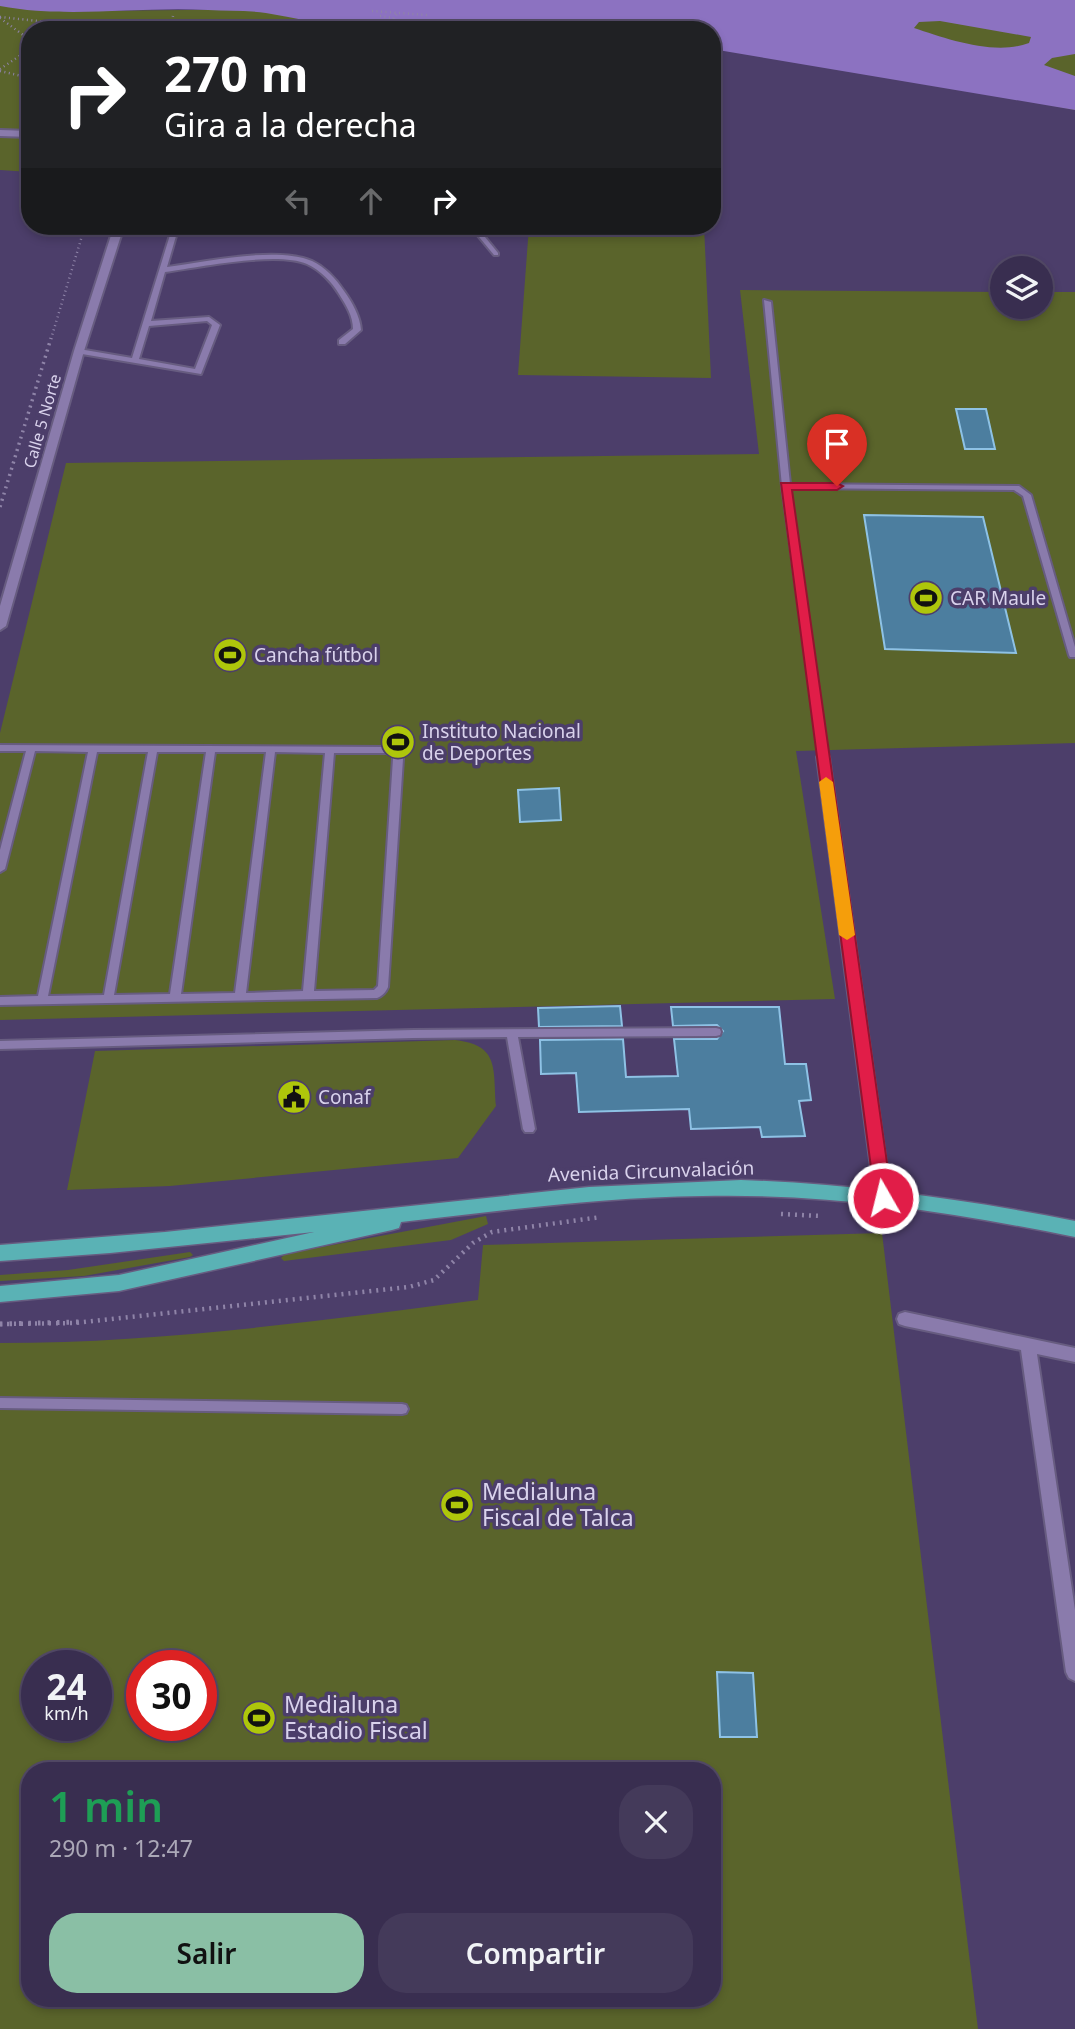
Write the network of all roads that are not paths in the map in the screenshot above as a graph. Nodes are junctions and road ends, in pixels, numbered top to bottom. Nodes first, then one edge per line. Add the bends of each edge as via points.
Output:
1 (0, 133) edge
2 (21, 134) edge
3 (116, 235) edge
4 (173, 235) edge
5 (480, 235) edge
6 (496, 254) dead end
7 (163, 270) junction
8 (767, 302) dead end
9 (146, 324) junction
10 (342, 342) dead end
11 (79, 351) junction
12 (135, 361) junction
13 (786, 486) junction
14 (0, 626) edge
15 (1073, 655) dead end
16 (0, 748) edge
17 (31, 748) junction
18 (93, 748) junction
19 (153, 749) junction
20 (211, 749) junction
21 (271, 749) junction
22 (330, 750) junction
23 (823, 757) joint
24 (0, 869) edge
25 (308, 996) junction
26 (240, 997) junction
27 (175, 998) junction
28 (107, 1000) junction
29 (0, 1001) edge
30 (42, 1001) junction
31 (716, 1032) dead end
32 (512, 1034) junction
33 (0, 1045) edge
34 (529, 1129) dead end
35 (883, 1198) junction
36 (436, 1210) junction
37 (1075, 1229) edge
38 (0, 1253) edge
39 (0, 1294) edge
40 (905, 1319) dead end
41 (1027, 1346) junction
42 (1075, 1355) edge
43 (0, 1403) edge
44 (401, 1409) dead end
45 (1072, 1641) edge
46 (1075, 1672) edge

1 - 2 street
3 - 11 street, Calle 5 Norte
4 - 7 lane
5 - 6 lane
7 - 9 lane
7 - 10 lane via 272,258 311,263 342,292 356,318 357,330
8 - 13 lane
9 - 12 lane
9 - 12 lane via 209,319 216,325 198,372
11 - 12 lane
11 - 14 street, Calle 5 Norte
13 - 15 lane via 1023,491
13 - 23 lane
16 - 17 lane
17 - 18 lane
17 - 24 lane
18 - 19 lane
18 - 30 lane
19 - 20 lane
19 - 28 lane
20 - 21 lane
20 - 27 lane
21 - 22 lane
21 - 26 lane
22 - 25 lane
22 - 25 lane via 397,754 383,988 370,995
23 - 35 street
25 - 26 lane
26 - 27 lane
27 - 28 lane
28 - 30 lane
29 - 30 lane
31 - 32 lane
32 - 33 lane
32 - 34 lane
35 - 36 main road, Avenida Circunvalación via 741,1188 665,1189
35 - 37 main road, Avenida Circunvalación
36 - 38 main road, Avenida Circunvalación via 172,1241
36 - 39 main road, Avenida Circunvalación via 119,1283
40 - 41 street
41 - 42 street
41 - 45 street
43 - 44 lane
45 - 46 street

